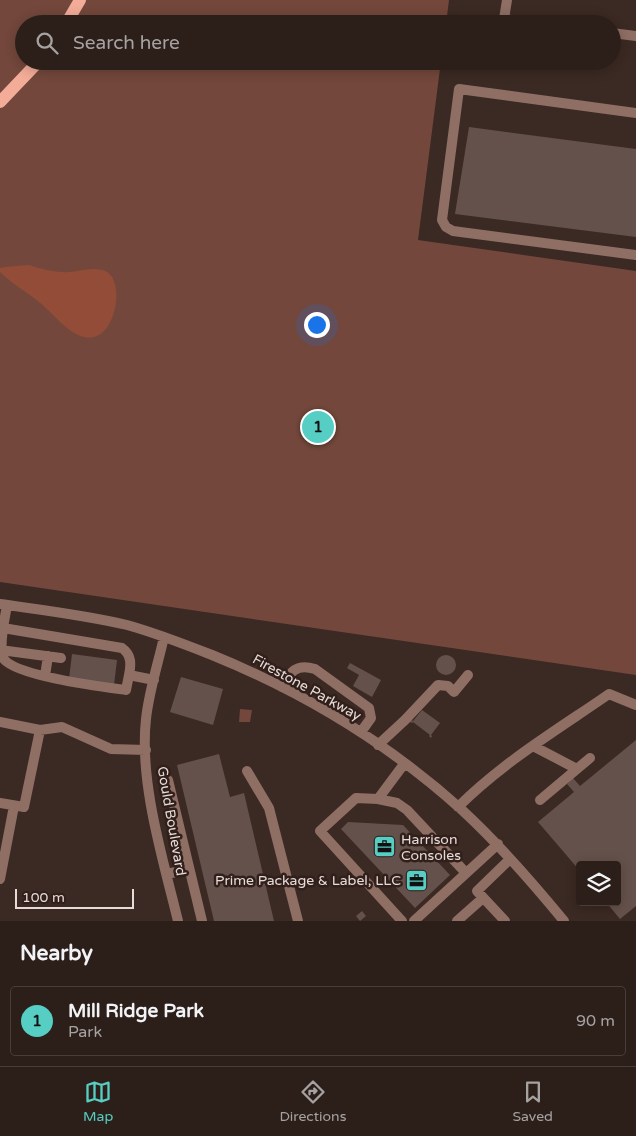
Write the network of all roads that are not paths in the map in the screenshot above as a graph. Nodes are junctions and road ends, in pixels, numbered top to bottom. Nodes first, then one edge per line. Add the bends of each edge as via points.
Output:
1 (80, 0) edge
2 (507, 0) edge
3 (71, 15) edge
4 (505, 15) edge
5 (621, 34) edge
6 (636, 36) edge
7 (30, 70) edge
8 (0, 102) edge
9 (636, 113) edge
10 (636, 255) edge
11 (3, 604) edge
12 (3, 628) junction
13 (164, 637) junction
14 (0, 650) edge
15 (48, 656) junction
16 (61, 658) dead end
17 (129, 675) junction
18 (468, 675) dead end
19 (45, 676) junction
20 (154, 680) junction
21 (282, 687) junction
22 (636, 705) edge
23 (0, 722) edge
24 (40, 730) junction
25 (361, 732) junction
26 (378, 745) junction
27 (534, 746) junction
28 (146, 750) junction
29 (590, 758) dead end
30 (404, 764) junction
31 (577, 769) junction
32 (247, 771) dead end
33 (168, 780) dead end
34 (378, 799) junction
35 (540, 800) dead end
36 (0, 803) edge
37 (14, 806) junction
38 (458, 807) junction
39 (498, 844) junction
40 (510, 859) junction
41 (189, 869) junction
42 (466, 873) junction
43 (167, 874) junction
44 (0, 878) edge
45 (484, 898) junction
46 (178, 921) edge
47 (202, 921) edge
48 (298, 921) edge
49 (402, 921) edge
50 (414, 921) edge
51 (457, 921) edge
52 (505, 921) edge
53 (564, 921) edge

1 - 3 main road
2 - 4 street
5 - 6 street
7 - 8 main road
9 - 10 street via 459,89 442,220 453,231
11 - 12 street
11 - 13 street, Firestone Parkway via 127,625
12 - 14 street
12 - 17 street via 122,648 130,659
13 - 20 street, Gould Boulevard
13 - 21 street, Firestone Parkway
14 - 15 street
14 - 19 street via 11,666
15 - 16 street
15 - 19 street
17 - 19 street via 126,690
17 - 20 street
18 - 26 street via 454,692 448,686 438,685
20 - 28 street, Gould Boulevard via 146,719
21 - 25 street, Firestone Parkway
21 - 25 street via 294,670 315,669 369,708 371,718
22 - 27 street via 609,694
23 - 24 street
24 - 28 street via 62,728 111,749
24 - 37 street via 24,807
25 - 26 street, Firestone Parkway
26 - 30 street, Firestone Parkway
27 - 31 street
27 - 38 street via 494,774
28 - 43 street, Gould Boulevard via 155,822
29 - 31 street
30 - 34 street
30 - 38 street, Firestone Parkway
31 - 35 street
32 - 48 street via 269,808
33 - 41 street
34 - 42 street via 397,803 407,810
34 - 49 street via 356,798 320,831
36 - 37 street
37 - 44 street
38 - 39 street, Firestone Parkway
39 - 40 street, Firestone Parkway
39 - 42 street
40 - 45 street via 477,890
40 - 53 street, Firestone Parkway
41 - 43 street
41 - 47 street
42 - 50 street
43 - 46 street, Gould Boulevard
45 - 51 street
45 - 52 street

